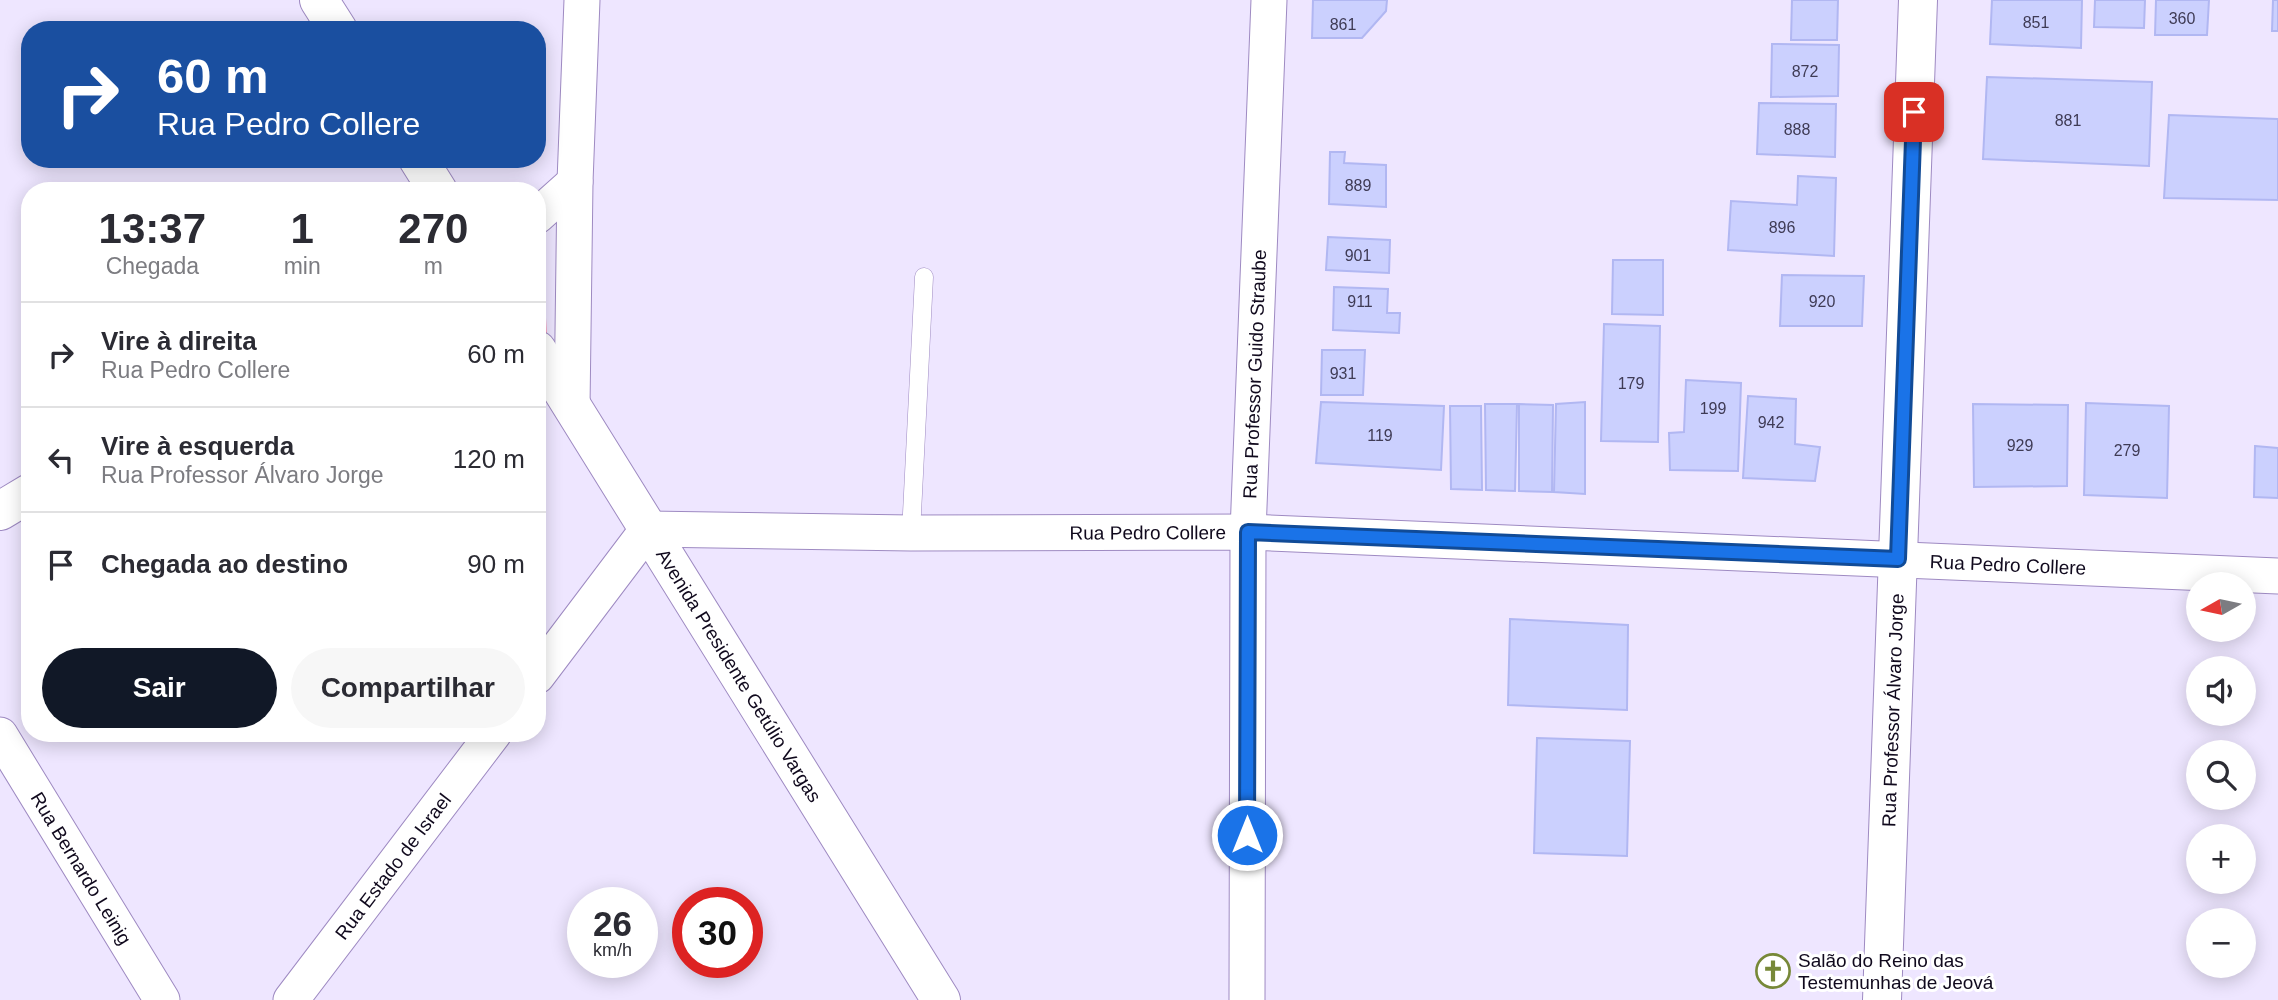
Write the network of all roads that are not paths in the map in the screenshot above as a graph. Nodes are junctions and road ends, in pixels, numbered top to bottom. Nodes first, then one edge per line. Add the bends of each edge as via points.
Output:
1 (319, 0) edge
2 (582, 0) edge
3 (1269, 0) edge
4 (1918, 0) edge
5 (332, 21) edge
6 (575, 182) junction
7 (546, 208) edge
8 (924, 277) dead end
9 (546, 365) edge
10 (572, 407) junction
11 (21, 499) edge
12 (0, 512) edge
13 (648, 529) junction
14 (1248, 532) junction
15 (911, 533) junction
16 (1898, 559) junction
17 (2278, 576) edge
18 (546, 664) edge
19 (0, 735) edge
20 (487, 742) edge
21 (933, 995) edge
22 (162, 1000) edge
23 (291, 1000) edge
24 (1247, 1000) edge
25 (1882, 1000) edge

1 - 5 street
2 - 6 street
3 - 14 street, Rua Professor Guido Straube
4 - 16 street, Rua Professor Álvaro Jorge
6 - 7 street
6 - 10 street
8 - 15 lane
9 - 10 street, Avenida Presidente Getúlio Vargas
10 - 13 street, Avenida Presidente Getúlio Vargas
11 - 12 street
13 - 15 street, Rua Pedro Collere
13 - 18 street
13 - 21 street, Avenida Presidente Getúlio Vargas
14 - 15 street, Rua Pedro Collere
14 - 16 street, Rua Pedro Collere
14 - 24 street, Rua Professor Guido Straube
16 - 17 street, Rua Pedro Collere
16 - 25 street, Rua Professor Álvaro Jorge
19 - 22 street, Rua Bernardo Leinig
20 - 23 street, Rua Estado de Israel

